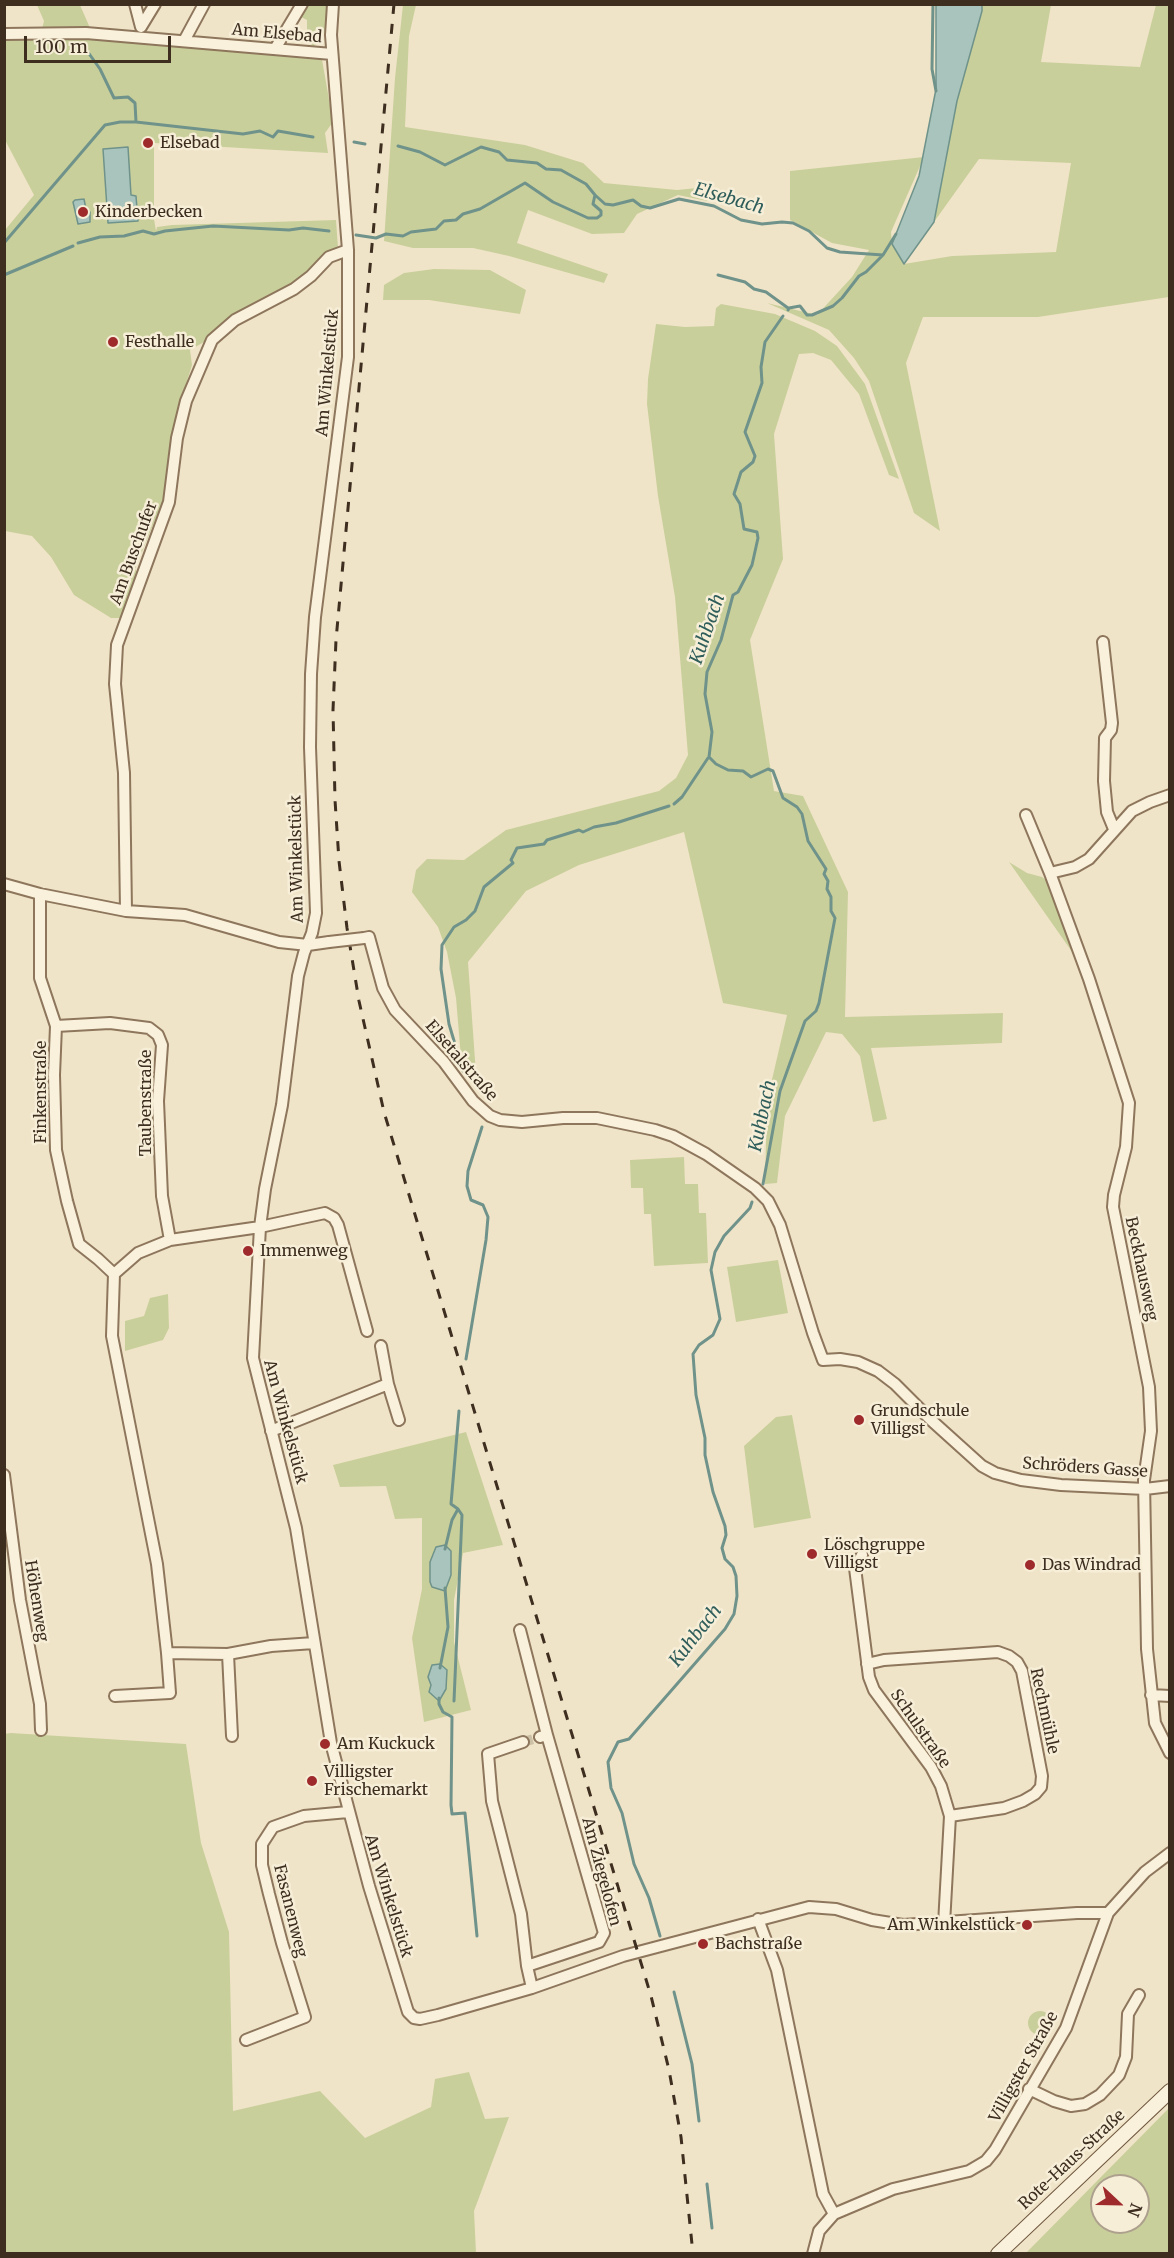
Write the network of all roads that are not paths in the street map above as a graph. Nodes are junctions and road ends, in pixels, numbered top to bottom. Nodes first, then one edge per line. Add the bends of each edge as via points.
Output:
1 (135, 4) edge
2 (154, 4) edge
3 (204, 4) edge
4 (302, 4) edge
5 (333, 4) edge
6 (140, 32) junction
7 (4, 34) edge
8 (184, 41) junction
9 (275, 49) junction
10 (332, 54) junction
11 (348, 250) junction
12 (1102, 642) dead end
13 (1170, 795) edge
14 (1026, 815) dead end
15 (1114, 830) junction
16 (1050, 873) junction
17 (4, 884) edge
18 (40, 894) junction
19 (126, 911) junction
20 (308, 945) junction
21 (56, 1026) junction
22 (260, 1227) junction
23 (170, 1240) junction
24 (114, 1274) junction
25 (367, 1331) dead end
26 (381, 1346) dead end
27 (824, 1360) joint
28 (388, 1384) junction
29 (399, 1420) dead end
30 (271, 1431) junction
31 (4, 1475) edge
32 (1170, 1486) edge
33 (1144, 1489) junction
34 (862, 1555) dead end
35 (520, 1630) dead end
36 (314, 1642) junction
37 (167, 1653) junction
38 (228, 1654) junction
39 (867, 1664) junction
40 (1151, 1695) junction
41 (115, 1696) dead end
42 (1170, 1696) edge
43 (41, 1730) dead end
44 (232, 1736) dead end
45 (523, 1742) tunnel mouth
46 (1170, 1753) edge
47 (348, 1812) junction
48 (950, 1816) junction
49 (1170, 1853) edge
50 (1108, 1913) junction
51 (758, 1919) junction
52 (944, 1924) junction
53 (527, 1966) junction
54 (532, 1988) junction
55 (1138, 1995) dead end
56 (246, 2040) dead end
57 (1029, 2089) junction
58 (1170, 2091) edge
59 (834, 2214) junction
60 (813, 2253) edge
61 (998, 2253) edge

1 - 6 street
2 - 6 street
3 - 8 street
4 - 9 street
5 - 10 street, Am Winkelstück
6 - 7 street, Am Elsebad
6 - 8 street, Am Elsebad
8 - 9 street, Am Elsebad
9 - 10 street, Am Elsebad
10 - 11 street, Am Winkelstück
11 - 19 street, Am Buschufer via 329,256 294,289 235,320 212,340 186,401 169,502 117,645 115,684 124,773
11 - 20 street, Am Winkelstück via 348,357 311,674 316,913
12 - 15 street via 1112,723 1105,738 1104,780 1107,813
13 - 15 street via 1132,811
14 - 16 street, Beckhausweg
15 - 16 street via 1089,860
16 - 33 street, Beckhausweg via 1129,1103 1126,1146 1113,1207 1149,1387 1151,1431
17 - 18 street, Elsetalstraße
18 - 19 street, Elsetalstraße
18 - 21 street, Finkenstraße via 40,978
19 - 20 street, Elsetalstraße via 185,915 279,942
20 - 22 street, Am Winkelstück via 298,976 282,1105
20 - 27 street, Elsetalstraße, bridge via 367,938 383,988 395,1010 490,1116 522,1122 597,1119 656,1130 706,1154 755,1188 780,1225
21 - 23 street, Taubenstraße via 110,1023 149,1028 158,1035 162,1045 158,1101 162,1196
21 - 24 street, Finkenstraße via 56,1150 67,1202 79,1244
22 - 23 street
22 - 25 street via 325,1213 334,1218
22 - 30 street, Am Winkelstück via 253,1358
23 - 24 street via 138,1253
24 - 37 street via 112,1336 157,1564
26 - 28 street
27 - 33 street, Schröders Gasse via 858,1362 878,1371 982,1466 995,1473 1060,1485
28 - 29 street
28 - 30 street
30 - 36 street, Am Winkelstück via 295,1519
31 - 43 street, Höhenweg
32 - 33 street, Schröders Gasse
33 - 40 street, Beckhausweg
34 - 39 street, Schulstraße via 855,1568
35 - 53 street, Am Ziegelofen via 544,1736 604,1933 599,1942
36 - 38 street
36 - 47 street, Am Winkelstück via 331,1743
37 - 38 street
37 - 41 street via 170,1693
38 - 44 street
39 - 48 street, Schulstraße via 874,1690 941,1786
39 - 48 street, Rechmühle via 998,1652 1017,1662 1022,1671 1041,1787 1023,1801 1004,1808
40 - 42 street
40 - 46 street, Beckhausweg via 1155,1722
45 - 53 street via 488,1754 492,1801 521,1914
47 - 54 street, Am Winkelstück via 390,1956 408,2012 414,2018 438,2015
47 - 56 street, Fasanenweg via 304,1816 273,1827 262,1844 269,1894 305,2017
48 - 52 street, Schulstraße
49 - 50 street, Villigster Straße via 1145,1872
50 - 52 street, Am Winkelstück
50 - 57 street, Villigster Straße via 1066,2028
51 - 52 street, Am Winkelstück via 820,1906 895,1924
51 - 54 street, Am Winkelstück via 622,1956
51 - 59 street via 777,1970 823,2194
53 - 54 street
55 - 57 street via 1128,2014 1126,2057 1119,2075 1100,2095 1085,2104 1071,2106
57 - 59 street, Villigster Straße via 986,2161 969,2171 893,2189
58 - 61 main road, Rote-Haus-Straße
59 - 60 street via 819,2231

